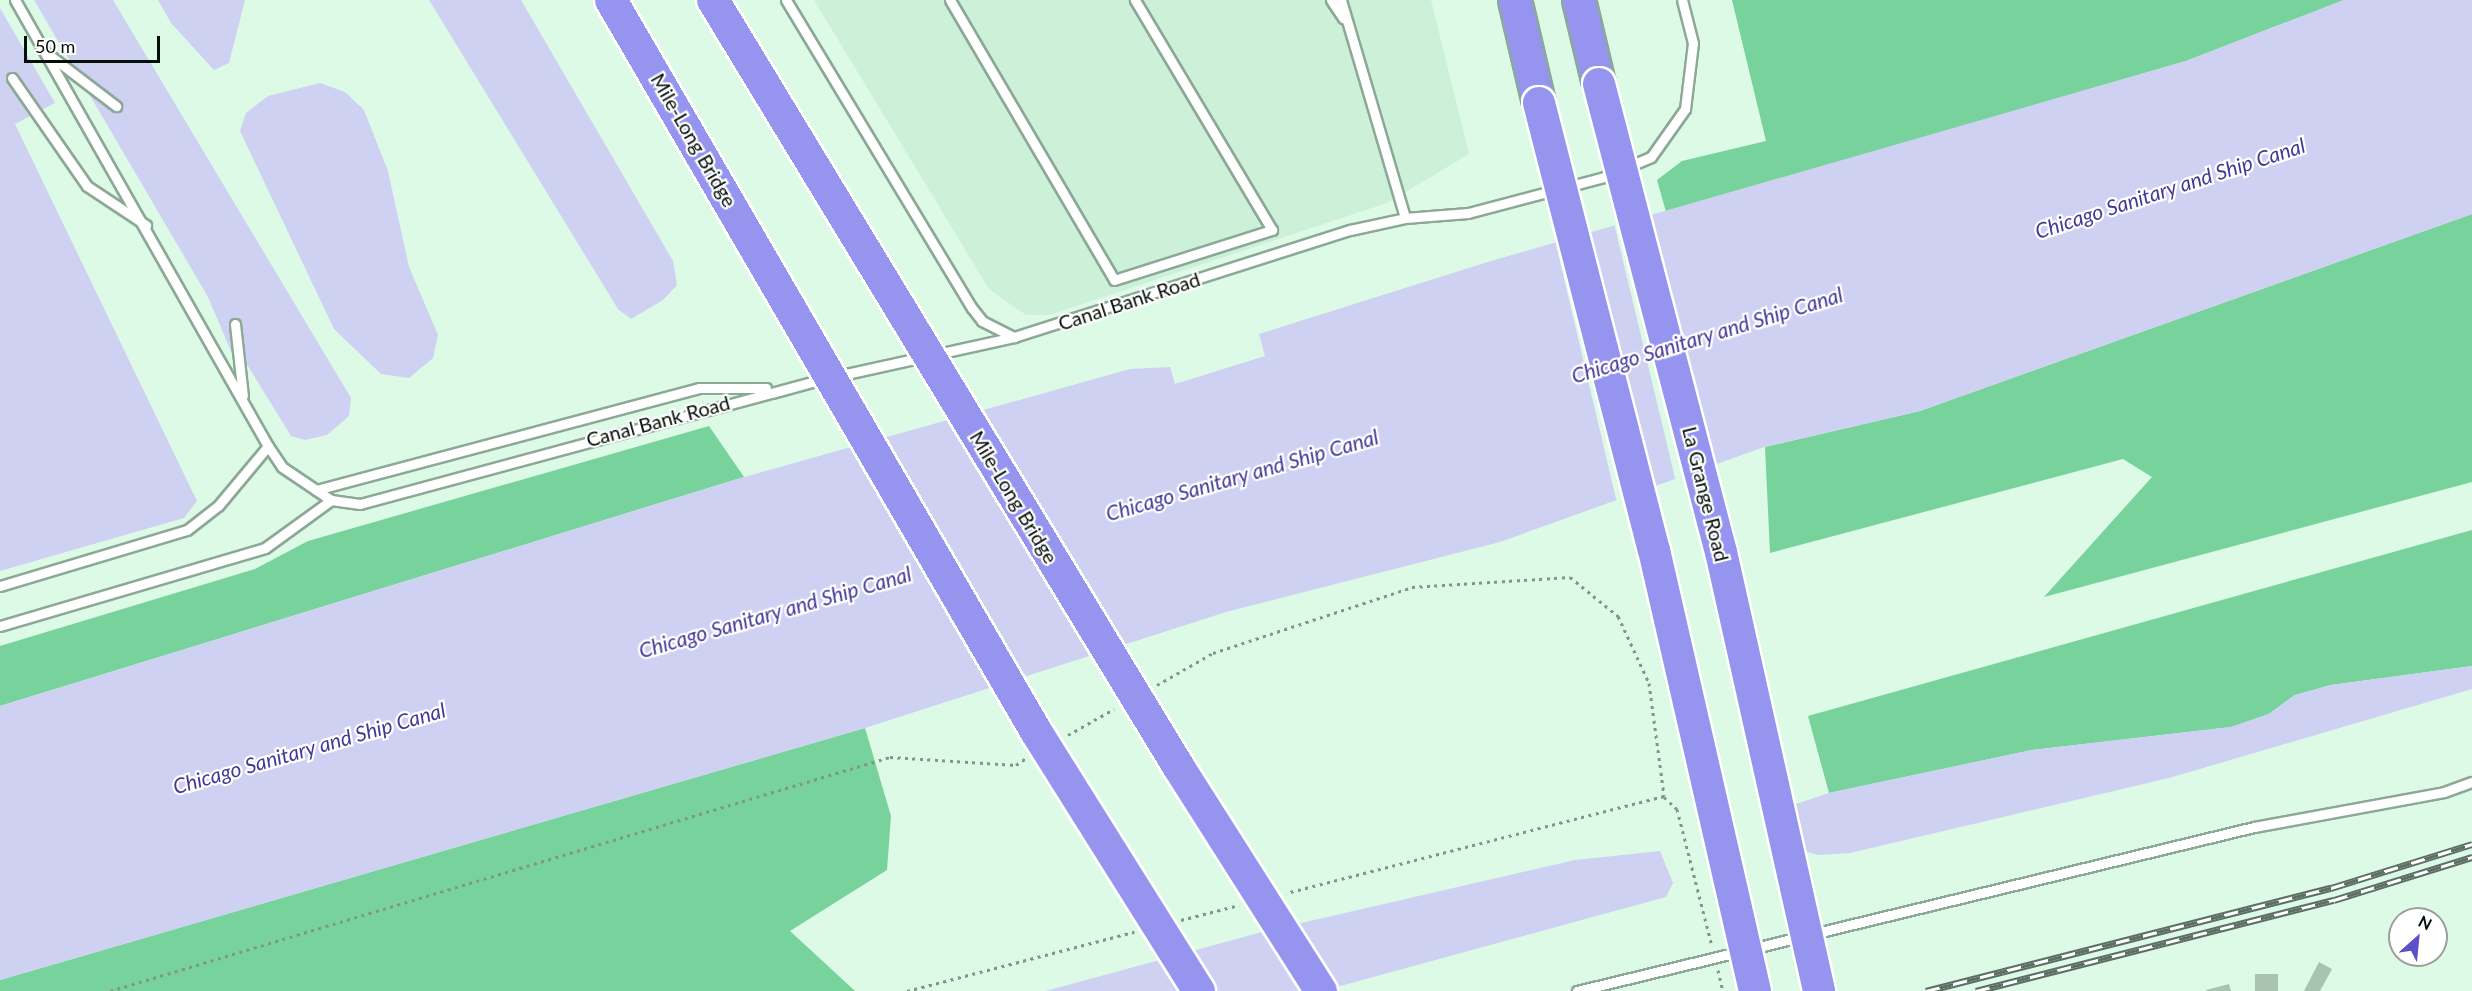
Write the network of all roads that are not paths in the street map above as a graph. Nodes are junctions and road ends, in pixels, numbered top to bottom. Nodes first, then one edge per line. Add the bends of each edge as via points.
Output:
1 (15, 0) edge
2 (611, 0) edge
3 (713, 0) edge
4 (786, 0) edge
5 (950, 0) edge
6 (1135, 0) edge
7 (1331, 0) edge
8 (1341, 0) edge
9 (1515, 0) edge
10 (1579, 0) edge
11 (1682, 0) edge
12 (1347, 25) junction
13 (44, 51) junction
14 (12, 78) dead end
15 (116, 106) dead end
16 (1405, 218) junction
17 (149, 227) junction
18 (235, 324) dead end
19 (1014, 337) junction
20 (777, 388) junction
21 (244, 402) junction
22 (268, 446) junction
23 (315, 490) junction
24 (331, 500) junction
25 (0, 586) edge
26 (0, 626) edge
27 (2472, 782) edge
28 (1199, 991) edge
29 (1321, 991) edge
30 (1577, 991) edge
31 (1755, 991) edge
32 (1819, 991) edge

1 - 13 lane
2 - 28 highway, Mile-Long Bridge, bridge via 1037,733
3 - 29 highway, Mile-Long Bridge, bridge via 1178,766
4 - 19 lane via 972,308 982,321
5 - 6 lane via 1114,280 1272,230
7 - 12 lane
8 - 12 lane
9 - 31 highway, bridge via 1654,550
10 - 32 highway, La Grange Road, bridge via 1721,552
11 - 16 lane, Canal Bank Road via 1693,43 1685,108 1651,157 1604,177 1468,213
12 - 16 lane
13 - 15 lane
13 - 17 lane
14 - 17 lane via 87,186
16 - 19 lane, Canal Bank Road via 1350,230
17 - 21 lane
18 - 21 lane
19 - 20 lane, Canal Bank Road
20 - 23 lane via 699,388
20 - 24 lane, Canal Bank Road via 360,504
21 - 22 lane
22 - 23 lane via 282,467
22 - 25 lane via 218,506 187,530
23 - 24 lane
24 - 26 lane via 266,548
27 - 30 lane via 2444,792 2254,826

